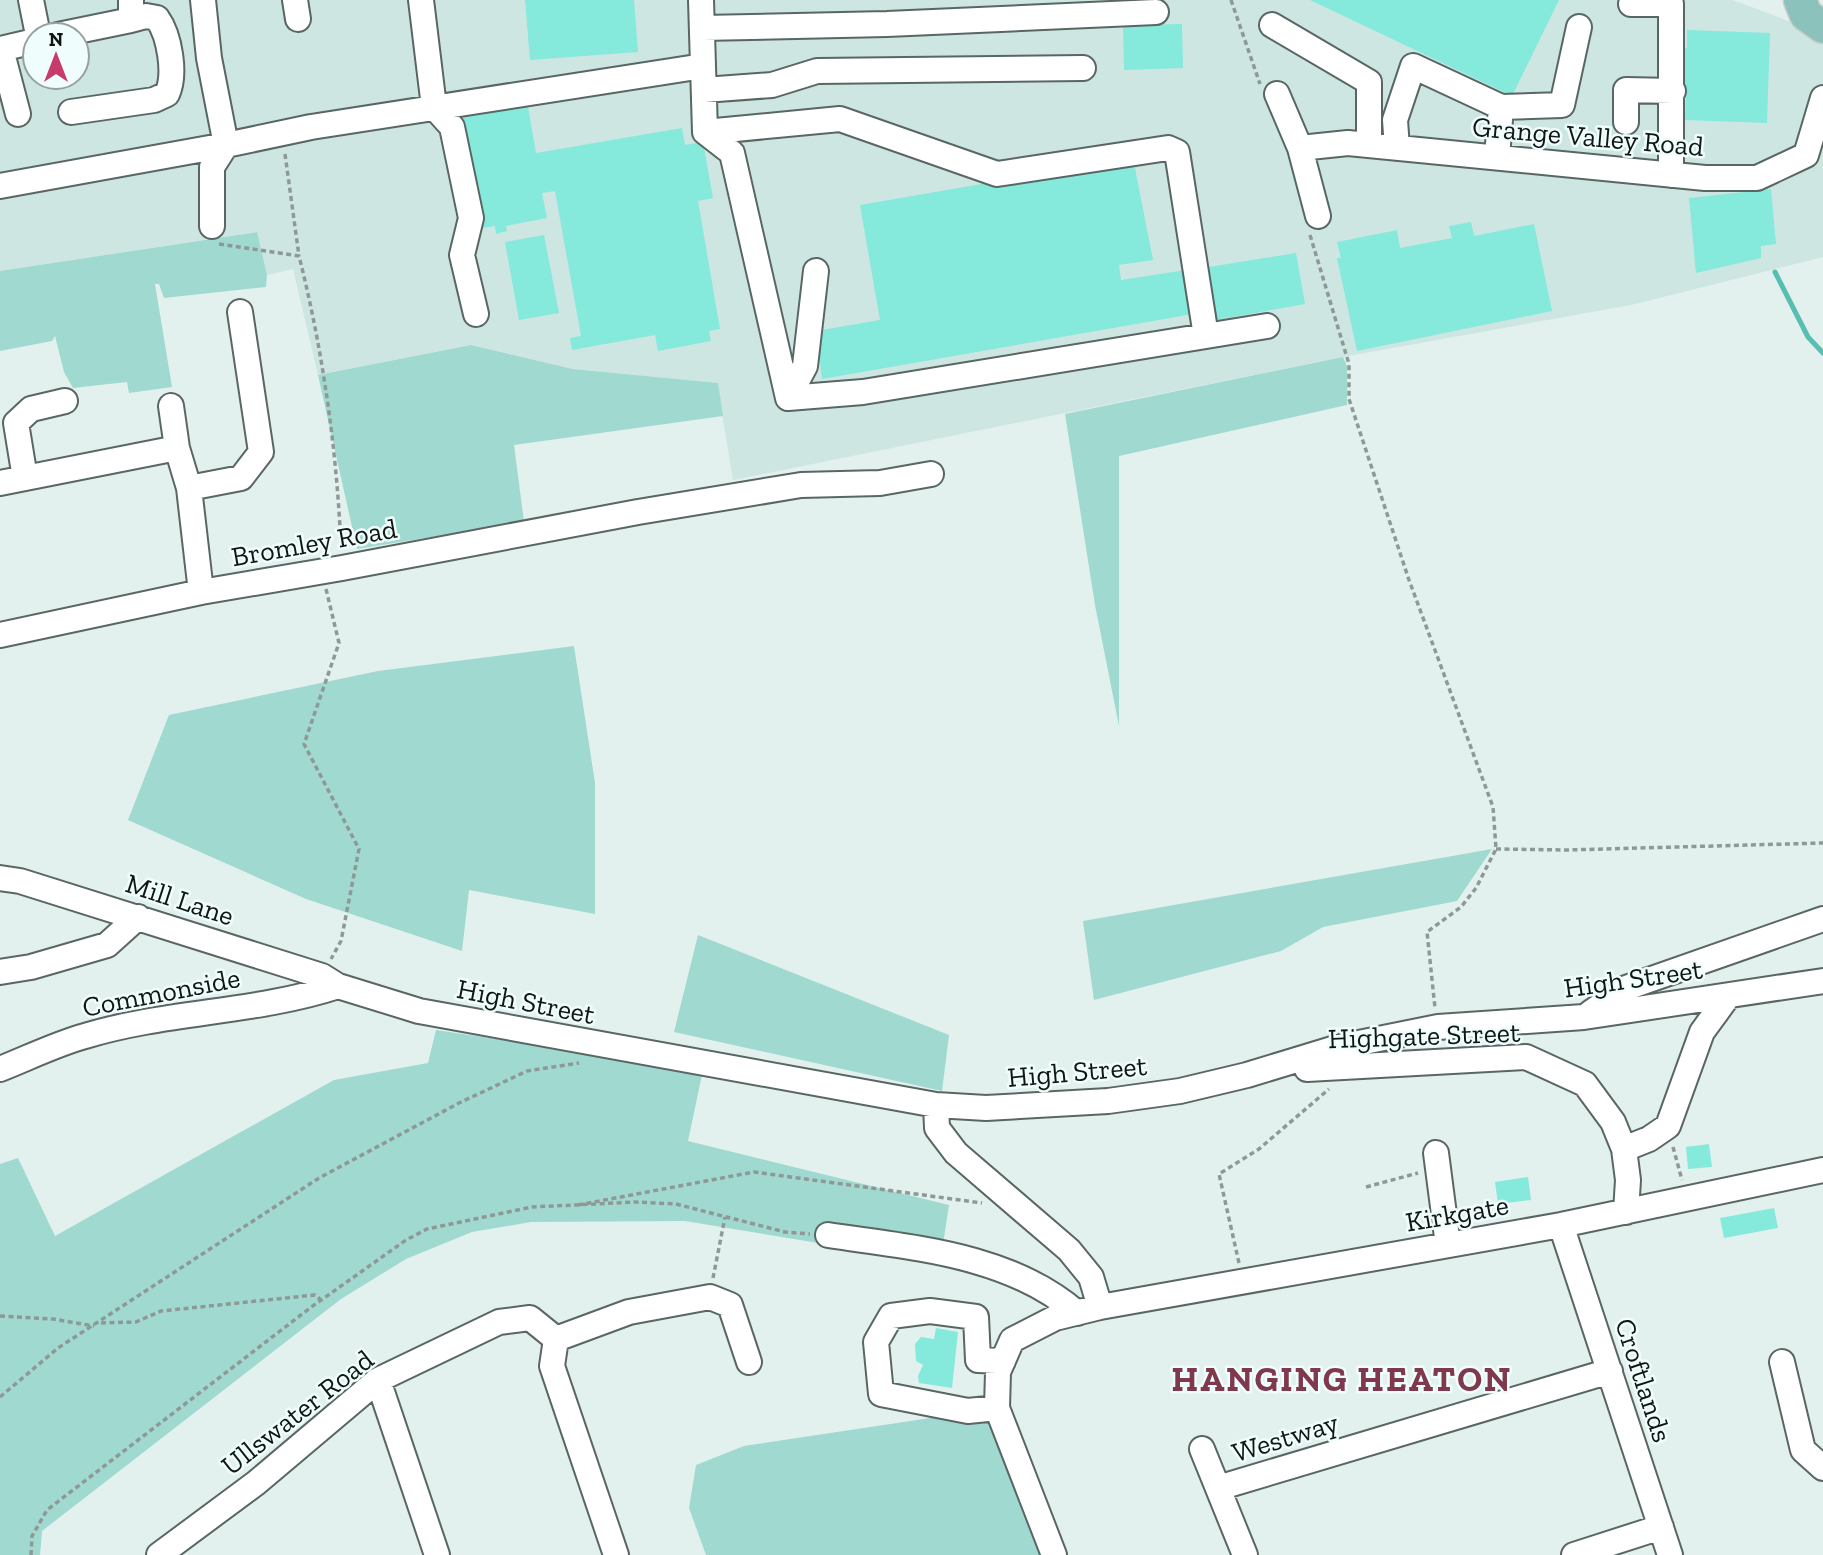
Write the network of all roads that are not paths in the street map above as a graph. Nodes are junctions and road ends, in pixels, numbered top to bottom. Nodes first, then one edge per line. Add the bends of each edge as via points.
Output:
1 (30, 0) edge
2 (203, 0) edge
3 (421, 0) edge
4 (701, 0) edge
5 (1800, 0) edge
6 (1631, 4) dead end
7 (131, 10) edge
8 (1156, 12) dead end
9 (35, 21) edge
10 (91, 24) edge
11 (1272, 25) dead end
12 (1579, 27) dead end
13 (1823, 27) edge
14 (702, 28) junction
15 (21, 44) edge
16 (0, 49) edge
17 (1083, 68) dead end
18 (703, 78) junction
19 (1269, 91) road end
20 (1673, 92) junction
21 (1823, 97) edge
22 (434, 107) junction
23 (1501, 107) junction
24 (71, 112) dead end
25 (18, 114) dead end
26 (1626, 122) dead end
27 (705, 132) junction
28 (1358, 144) junction
29 (226, 145) junction
30 (1300, 148) junction
31 (1396, 148) junction
32 (1497, 158) junction
33 (1671, 175) junction
34 (0, 186) edge
35 (1313, 224) road end
36 (212, 226) road end
37 (816, 271) dead end
38 (244, 308) dead end
39 (476, 314) dead end
40 (1267, 326) dead end
41 (1206, 335) junction
42 (788, 398) junction
43 (65, 401) dead end
44 (171, 406) dead end
45 (177, 447) junction
46 (931, 474) dead end
47 (25, 478) junction
48 (0, 483) edge
49 (189, 488) junction
50 (201, 592) junction
51 (0, 635) edge
52 (0, 878) edge
53 (138, 917) junction
54 (1823, 919) edge
55 (0, 972) edge
56 (330, 981) junction
57 (1823, 981) edge
58 (1729, 995) junction
59 (1584, 1017) junction
60 (0, 1069) edge
61 (1247, 1075) junction
62 (936, 1105) junction
63 (1624, 1149) junction
64 (1436, 1161) road end
65 (1823, 1170) edge
66 (1626, 1213) junction
67 (1561, 1225) junction
68 (828, 1235) road end
69 (1448, 1245) junction
70 (1088, 1310) junction
71 (556, 1339) junction
72 (1007, 1351) junction
73 (749, 1362) dead end
74 (1782, 1362) dead end
75 (1610, 1371) junction
76 (378, 1380) junction
77 (997, 1408) junction
78 (1202, 1449) dead end
79 (1823, 1468) edge
80 (1218, 1488) junction
81 (1661, 1527) junction
82 (159, 1555) edge
83 (437, 1555) edge
84 (615, 1555) edge
85 (1054, 1555) edge
86 (1245, 1555) edge
87 (1574, 1555) edge
88 (1670, 1555) edge

1 - 9 street
2 - 29 street
3 - 22 street
4 - 14 street
5 - 13 main road via 1807,15
6 - 20 street via 1671,4
7 - 10 street
7 - 24 street via 157,18 165,29 172,84 167,94 154,100
8 - 14 street
11 - 28 street via 1369,82
12 - 23 street via 1562,105
14 - 18 street
15 - 16 street
16 - 25 street
17 - 18 street via 817,71 772,85
18 - 22 street
18 - 27 street
19 - 30 street
20 - 26 street via 1626,90
20 - 33 street
21 - 33 street, Grange Valley Road via 1806,155 1757,178
22 - 29 street
22 - 39 street via 452,127 466,192 471,218 462,255
23 - 31 street via 1413,65 1395,120
23 - 32 street
27 - 41 street via 840,119 997,174 1168,148 1177,152
27 - 42 street via 732,153
28 - 30 street, Grange Valley Road
28 - 31 street, Grange Valley Road
29 - 34 street
29 - 36 street via 212,167
30 - 35 street
31 - 32 street, Grange Valley Road
32 - 33 street, Grange Valley Road
37 - 42 street via 805,366
38 - 49 street via 261,452 241,478
40 - 41 street
41 - 42 street via 863,392
43 - 47 street via 31,409 16,423
44 - 45 street
45 - 47 street
45 - 49 street
46 - 50 street, Bromley Road via 880,483 801,485
47 - 48 street
49 - 50 street
50 - 51 street, Bromley Road
52 - 53 street, Mill Lane
53 - 55 street via 107,944
53 - 56 street, Mill Lane
54 - 59 street via 1626,988
56 - 60 street, Commonside via 305,997 86,1036
56 - 62 street, High Street via 419,1011
57 - 58 street, High Street
58 - 59 street, High Street
58 - 63 street via 1702,1032 1668,1126
59 - 61 street, High Street via 1438,1027 1339,1047
61 - 62 street, High Street via 1108,1101 986,1108
61 - 63 street, Highgate Street via 1354,1064 1526,1056 1585,1084 1613,1122
62 - 70 street via 937,1128 956,1153 1069,1250 1091,1277
63 - 66 street, Highgate Street
64 - 69 street
65 - 66 street, Kirkgate
66 - 67 street, Kirkgate
67 - 69 street, Kirkgate
67 - 75 street, Croftlands
68 - 70 street via 953,1254 1022,1278
69 - 70 street, Kirkgate
70 - 72 street, Kirkgate via 1055,1318
71 - 73 street via 629,1311 710,1297 730,1305
71 - 76 street, Ullswater Road via 530,1318 499,1322
71 - 84 street via 552,1366
72 - 77 street via 998,1372
72 - 77 street via 978,1360 976,1317 930,1311 891,1316 876,1342 881,1394 968,1411
74 - 79 street via 1803,1450
75 - 80 street, Westway
75 - 81 street, Croftlands
76 - 82 street, Ullswater Road via 256,1483
76 - 83 street
77 - 85 street
78 - 80 street
80 - 86 street
81 - 87 street
81 - 88 street, Croftlands

